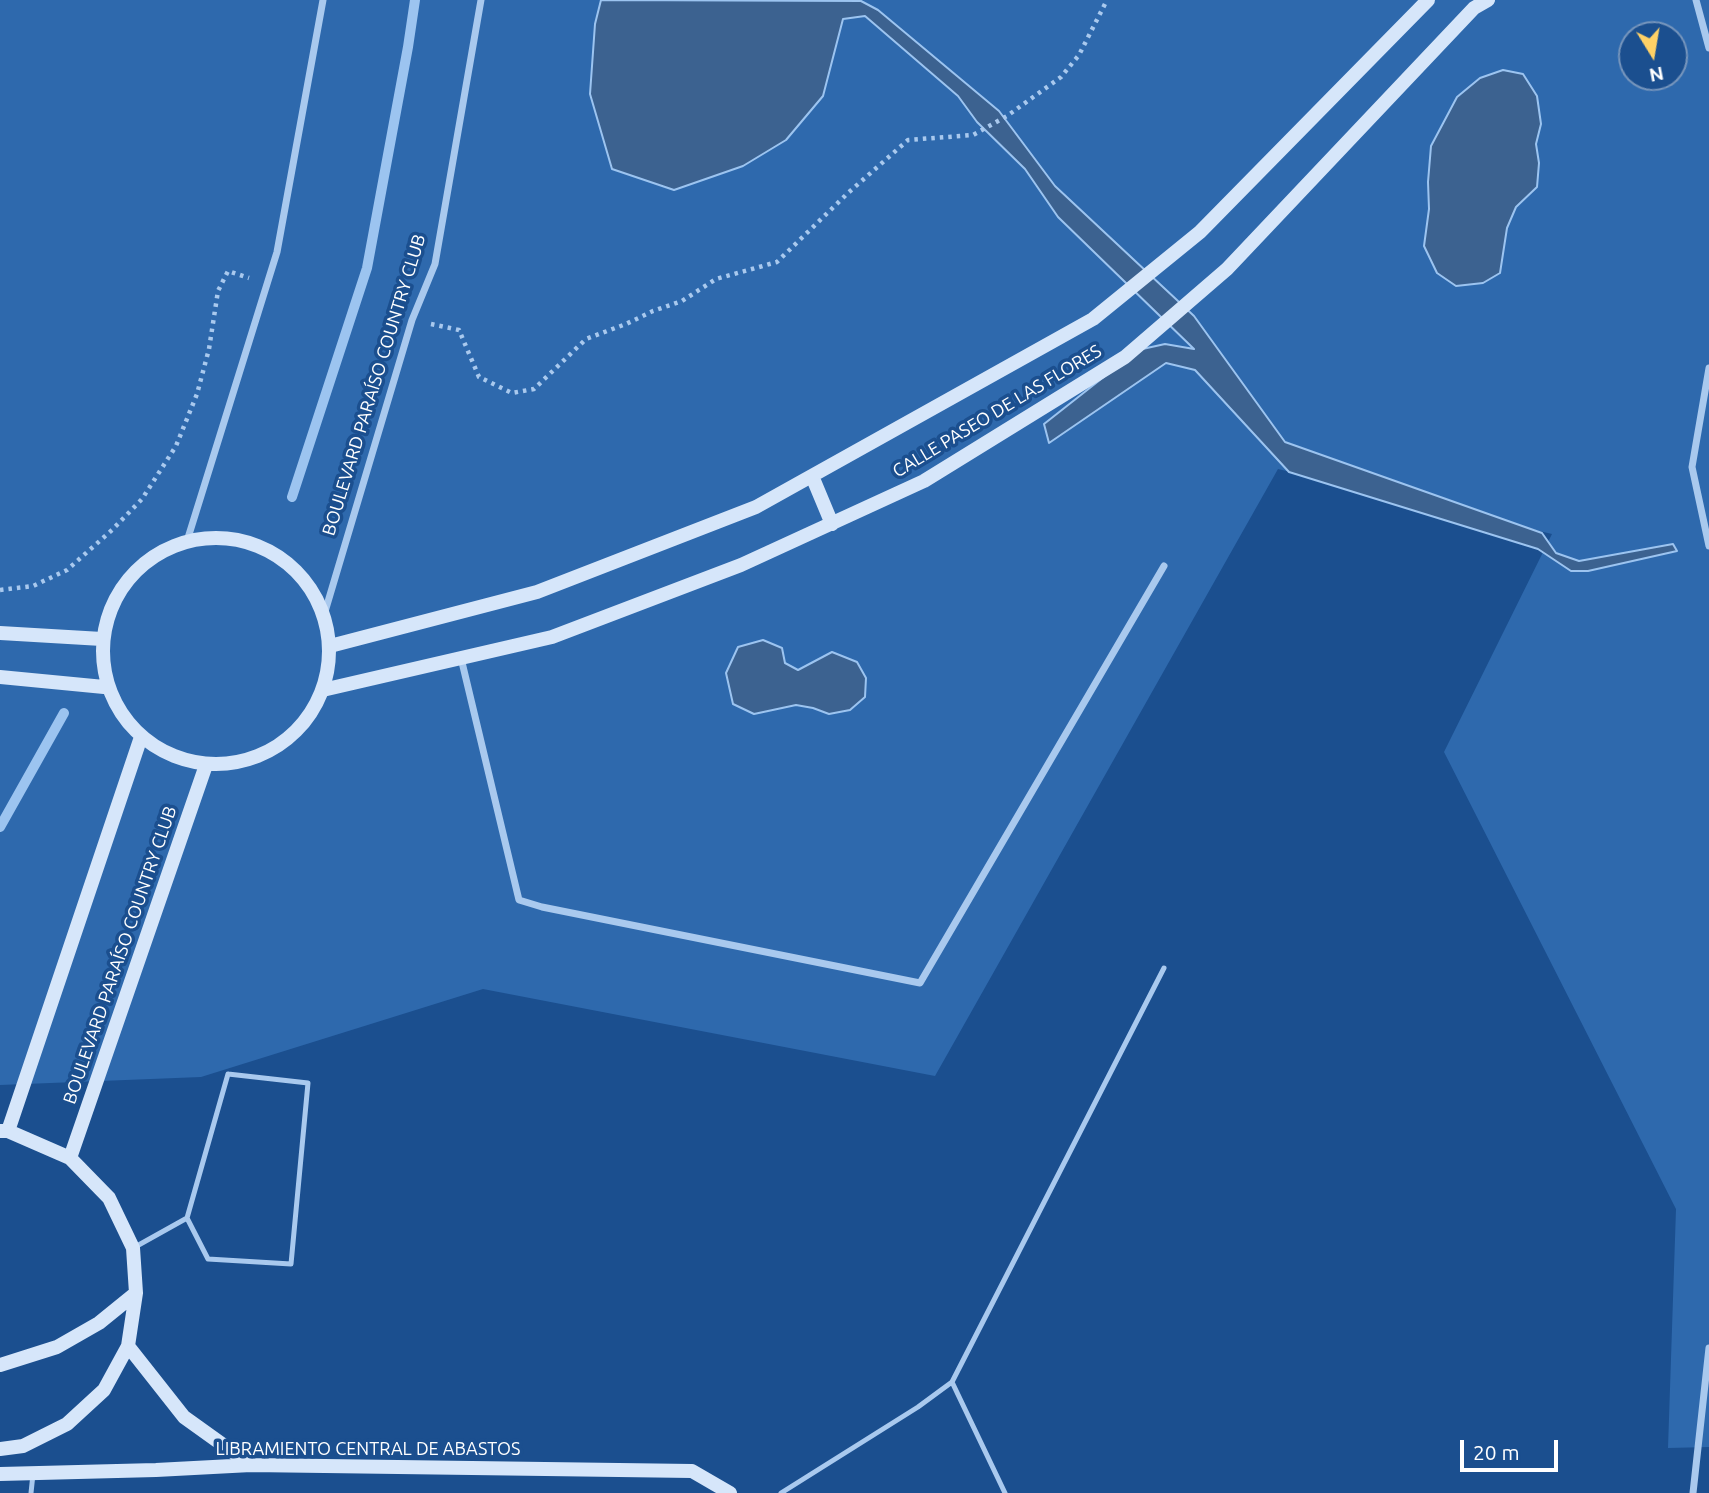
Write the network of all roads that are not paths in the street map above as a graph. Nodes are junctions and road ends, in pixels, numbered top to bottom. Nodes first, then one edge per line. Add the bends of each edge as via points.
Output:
1 (323, 0) edge
2 (481, 0) edge
3 (1428, 0) edge
4 (1488, 0) edge
5 (1696, 0) edge
6 (1709, 48) edge
7 (1709, 368) edge
8 (812, 476) junction
9 (832, 524) junction
10 (187, 541) junction
11 (1709, 546) edge
12 (1164, 566) dead end
13 (324, 615) junction
14 (0, 633) edge
15 (102, 639) junction
16 (330, 646) junction
17 (461, 658) junction
18 (0, 677) edge
19 (104, 687) junction
20 (327, 688) junction
21 (141, 737) junction
22 (206, 765) junction
23 (1164, 968) dead end
24 (4, 1131) edge
25 (70, 1158) junction
26 (187, 1218) junction
27 (133, 1248) junction
28 (136, 1293) junction
29 (128, 1346) junction
30 (1709, 1348) edge
31 (0, 1365) edge
32 (952, 1382) junction
33 (0, 1449) edge
34 (251, 1465) junction
35 (0, 1474) edge
36 (33, 1474) junction
37 (32, 1493) edge
38 (730, 1493) edge
39 (781, 1493) edge
40 (1005, 1493) edge
41 (1693, 1493) edge

1 - 10 street via 277,252
2 - 13 street, BOULEVARD PARAÍSO COUNTRY CLUB via 435,264 412,320
3 - 8 street, CALLE PASEO DE LAS FLORES via 1199,232 1093,319
4 - 9 street, CALLE PASEO DE LAS FLORES via 1474,8 1227,269 1125,357 924,481
5 - 6 street
7 - 11 street via 1692,467
8 - 9 street
8 - 16 street, CALLE PASEO DE LAS FLORES via 756,507 537,592
9 - 17 street, CALLE PASEO DE LAS FLORES via 741,565 552,636
10 - 13 street via 221,537 256,544 286,561
10 - 15 street via 155,555 129,577 111,606
12 - 17 street via 920,983 519,900
13 - 16 street
14 - 15 street
15 - 19 street
16 - 20 street
17 - 20 street, CALLE PASEO DE LAS FLORES
18 - 19 street
19 - 21 street
20 - 22 street via 295,734 269,752 238,762
21 - 22 street via 172,756
21 - 24 street
22 - 25 street, BOULEVARD PARAÍSO COUNTRY CLUB
23 - 32 lane
24 - 25 street
25 - 27 street via 109,1198
26 - 26 lane via 208,1259 291,1264 308,1083 228,1074
26 - 27 lane
27 - 28 street
28 - 29 street
28 - 31 street via 99,1324 57,1347
29 - 33 street via 104,1390 67,1424 23,1446
29 - 34 street via 184,1417
30 - 41 street
32 - 39 lane
32 - 40 lane
34 - 36 street, LIBRAMIENTO CENTRAL DE ABASTOS
34 - 38 street, LIBRAMIENTO CENTRAL DE ABASTOS via 692,1471
35 - 36 street, LIBRAMIENTO CENTRAL DE ABASTOS
36 - 37 lane

